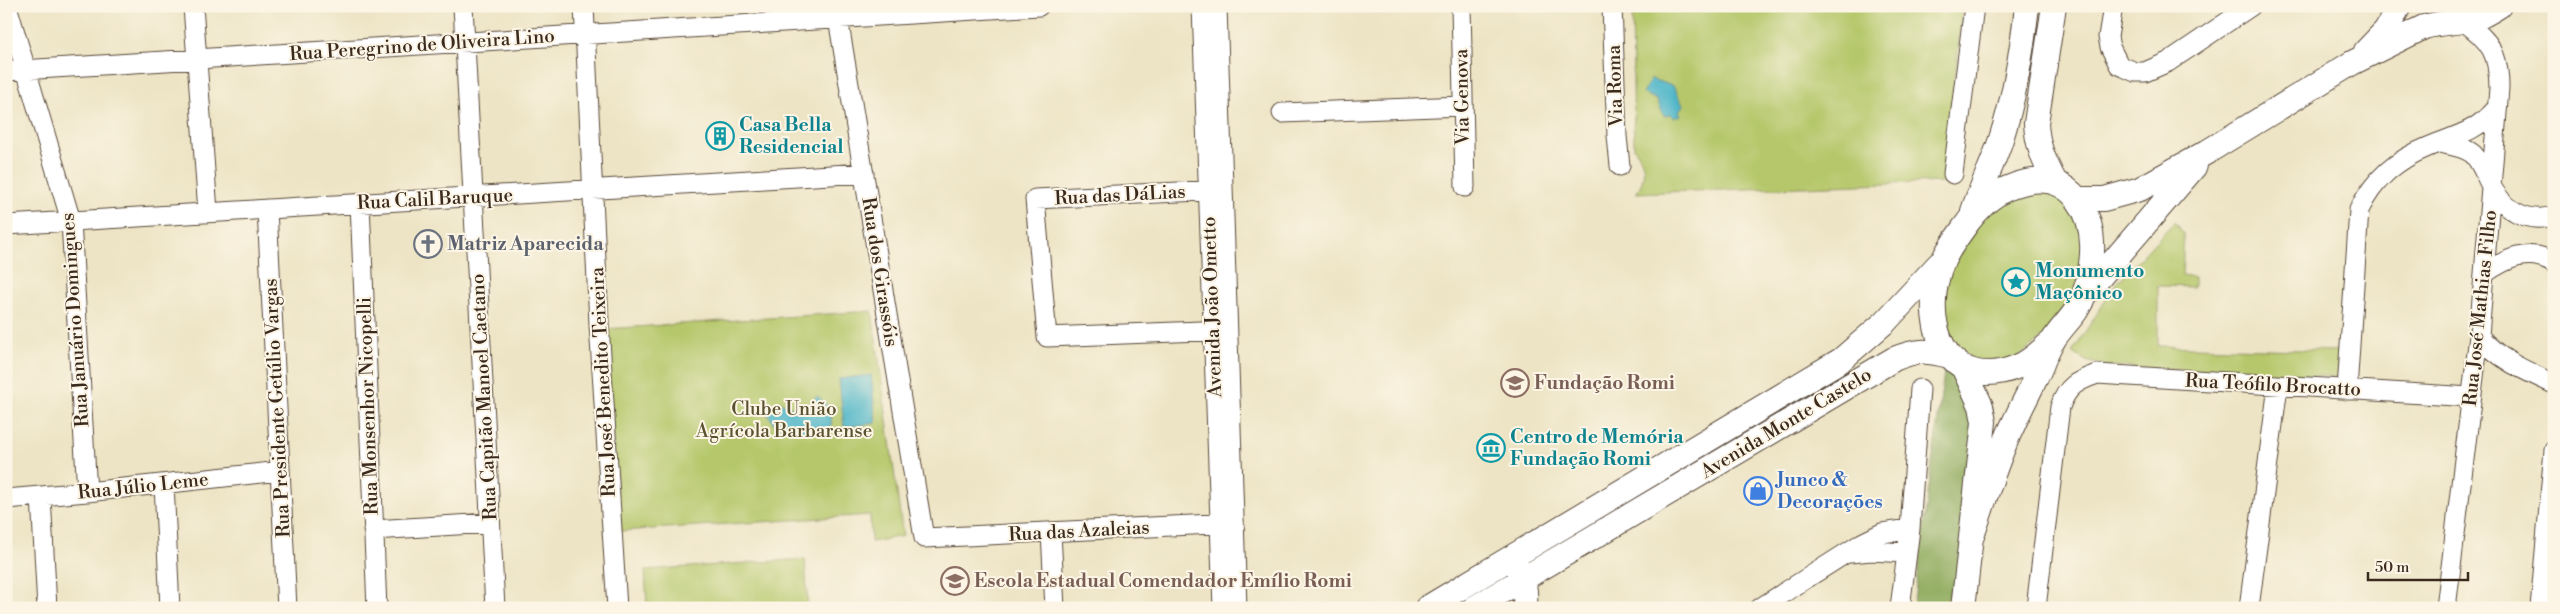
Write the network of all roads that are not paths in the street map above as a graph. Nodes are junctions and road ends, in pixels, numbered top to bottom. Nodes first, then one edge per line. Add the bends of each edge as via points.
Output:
1 (7, 6) edge
2 (192, 6) edge
3 (463, 6) edge
4 (584, 6) edge
5 (1040, 6) edge
6 (1202, 6) edge
7 (1217, 6) edge
8 (1461, 6) edge
9 (1612, 6) edge
10 (1974, 6) edge
11 (2027, 6) edge
12 (2054, 6) edge
13 (2113, 6) edge
14 (2251, 6) edge
15 (2400, 6) edge
16 (2427, 6) edge
17 (2499, 6) edge
18 (838, 13) edge
19 (2456, 21) junction
20 (585, 34) junction
21 (465, 42) junction
22 (196, 59) junction
23 (2352, 63) junction
24 (25, 70) junction
25 (6, 71) edge
26 (1462, 106) junction
27 (2497, 108) junction
28 (1282, 113) dead end
29 (2440, 143) junction
30 (2207, 152) junction
31 (1620, 166) dead end
32 (864, 173) junction
33 (1953, 174) dead end
34 (2055, 182) junction
35 (1464, 187) dead end
36 (2491, 187) junction
37 (593, 189) junction
38 (1216, 190) junction
39 (475, 196) junction
40 (2077, 199) junction
41 (360, 203) junction
42 (267, 209) junction
43 (208, 212) junction
44 (2554, 216) edge
45 (1970, 218) junction
46 (71, 221) junction
47 (6, 225) edge
48 (1945, 256) junction
49 (2554, 263) edge
50 (2484, 274) junction
51 (2084, 295) junction
52 (1221, 330) junction
53 (2479, 336) junction
54 (2053, 341) junction
55 (1841, 360) junction
56 (1956, 362) junction
57 (1857, 381) junction
58 (2554, 384) edge
59 (2278, 386) junction
60 (1920, 389) dead end
61 (2347, 390) junction
62 (2471, 398) junction
63 (2554, 450) edge
64 (280, 471) junction
65 (164, 484) junction
66 (87, 492) junction
67 (41, 496) junction
68 (6, 499) edge
69 (490, 523) junction
70 (1227, 524) junction
71 (1910, 529) junction
72 (373, 530) junction
73 (1051, 533) junction
74 (1972, 536) junction
75 (924, 538) joint
76 (1849, 553) junction
77 (1907, 553) junction
78 (1550, 562) junction
79 (1518, 568) junction
80 (1480, 576) junction
81 (1486, 605) edge
82 (1233, 607) edge
83 (47, 608) edge
84 (170, 608) edge
85 (287, 608) edge
86 (377, 608) edge
87 (494, 608) edge
88 (617, 608) edge
89 (1055, 608) edge
90 (1427, 608) edge
91 (1526, 608) edge
92 (1760, 608) edge
93 (1900, 608) edge
94 (1963, 608) edge
95 (2036, 608) edge
96 (2250, 608) edge
97 (2446, 608) edge
98 (2540, 608) edge

1 - 24 street, Rua Januário Domingues
2 - 22 street
3 - 21 street, Rua Capitão Manoel Caetano
4 - 20 street, Rua José Benedito Teixeira
5 - 18 street, Rua Peregrino de Oliveira Lino
6 - 38 street, Avenida João Ometto
7 - 38 street, Avenida João Ometto
8 - 26 street, Via Genova
9 - 31 street, Via Roma
10 - 33 street
11 - 45 main road via 2022,52 2009,112
12 - 34 main road via 2036,136
13 - 14 street via 2108,37 2113,57 2126,70 2145,72
15 - 23 main road via 2386,30
16 - 19 main road
17 - 19 main road via 2479,17
18 - 20 street, Rua Peregrino de Oliveira Lino
18 - 32 street, Rua dos Girassóis
19 - 23 main road via 2424,27
19 - 27 street, Rua José Mathias Filho via 2487,40 2494,53 2499,69
20 - 21 street, Rua Peregrino de Oliveira Lino
20 - 37 street, Rua José Benedito Teixeira
21 - 22 street, Rua Peregrino de Oliveira Lino
21 - 39 street, Rua Capitão Manoel Caetano
22 - 24 street, Rua Peregrino de Oliveira Lino
22 - 43 street
23 - 30 main road
24 - 25 street, Rua Peregrino de Oliveira Lino
24 - 46 street, Rua Januário Domingues
26 - 28 street
26 - 35 street, Via Genova
27 - 29 street via 2476,128
27 - 36 street, Rua José Mathias Filho
29 - 36 street via 2462,148 2473,155
29 - 61 street via 2399,162 2378,178 2359,210
30 - 40 main road via 2147,186 2122,196
30 - 51 main road
32 - 37 street, Rua Calil Baruque
32 - 75 street, Rua dos Girassóis
34 - 40 main road
34 - 45 main road via 2034,180 2008,187 1990,198
36 - 44 street via 2510,209 2522,216
36 - 50 street, Rua José Mathias Filho
37 - 39 street, Rua Calil Baruque
37 - 88 street, Rua José Benedito Teixeira
38 - 52 street, Avenida João Ometto
38 - 52 street, Rua das DáLias via 1035,199 1047,337
39 - 41 street, Rua Calil Baruque
39 - 69 street, Rua Capitão Manoel Caetano
40 - 51 main road via 2092,239 2091,266
41 - 42 street, Rua Calil Baruque
41 - 72 street, Rua Monsenhor Nicopelli
42 - 43 street, Rua Calil Baruque
42 - 64 street, Rua Presidente Getúlio Vargas
43 - 46 street, Rua Calil Baruque
45 - 48 main road
46 - 47 street, Rua Calil Baruque
46 - 66 street, Rua Januário Domingues
48 - 55 main road, Avenida Monte Castelo via 1891,316
48 - 56 main road via 1935,289 1933,314 1938,338
49 - 50 street via 2534,255 2523,256 2504,261
50 - 53 street, Rua José Mathias Filho
51 - 54 main road via 2076,312
52 - 70 street, Avenida João Ometto
53 - 58 street via 2504,359
53 - 62 street, Rua José Mathias Filho
54 - 56 main road via 2021,365 2007,370 1977,372
54 - 74 main road via 2012,426
55 - 57 main road via 1852,358 1859,362 1861,372
55 - 79 main road, Avenida Monte Castelo
56 - 57 main road, Avenida Monte Castelo via 1928,350 1907,354
56 - 74 main road via 1981,406 1984,422
57 - 78 main road, Avenida Monte Castelo
59 - 61 street, Rua Teófilo Brocatto
59 - 95 street, Rua Teófilo Brocatto via 2097,374 2076,381 2060,407
59 - 96 street
60 - 71 street
61 - 62 street, Rua Teófilo Brocatto
62 - 97 street, Rua José Mathias Filho
63 - 98 street
64 - 65 street, Rua Júlio Leme
64 - 85 street, Rua Presidente Getúlio Vargas
65 - 66 street, Rua Júlio Leme
65 - 84 street
66 - 67 street, Rua Júlio Leme
67 - 68 street, Rua Júlio Leme
67 - 83 street
69 - 72 street
69 - 87 street, Rua Capitão Manoel Caetano
70 - 73 street, Rua das Azaleias
70 - 82 street, Avenida João Ometto
71 - 76 street via 1882,533
71 - 77 street
72 - 86 street, Rua Monsenhor Nicopelli
73 - 75 street, Rua das Azaleias
73 - 89 street
74 - 94 main road
76 - 77 street
76 - 92 street
77 - 93 street
78 - 79 main road, Avenida Monte Castelo
78 - 91 main road
79 - 80 main road, Avenida Monte Castelo
79 - 81 main road, Avenida Monte Castelo
79 - 91 main road
80 - 81 main road
80 - 90 main road, Avenida Monte Castelo

